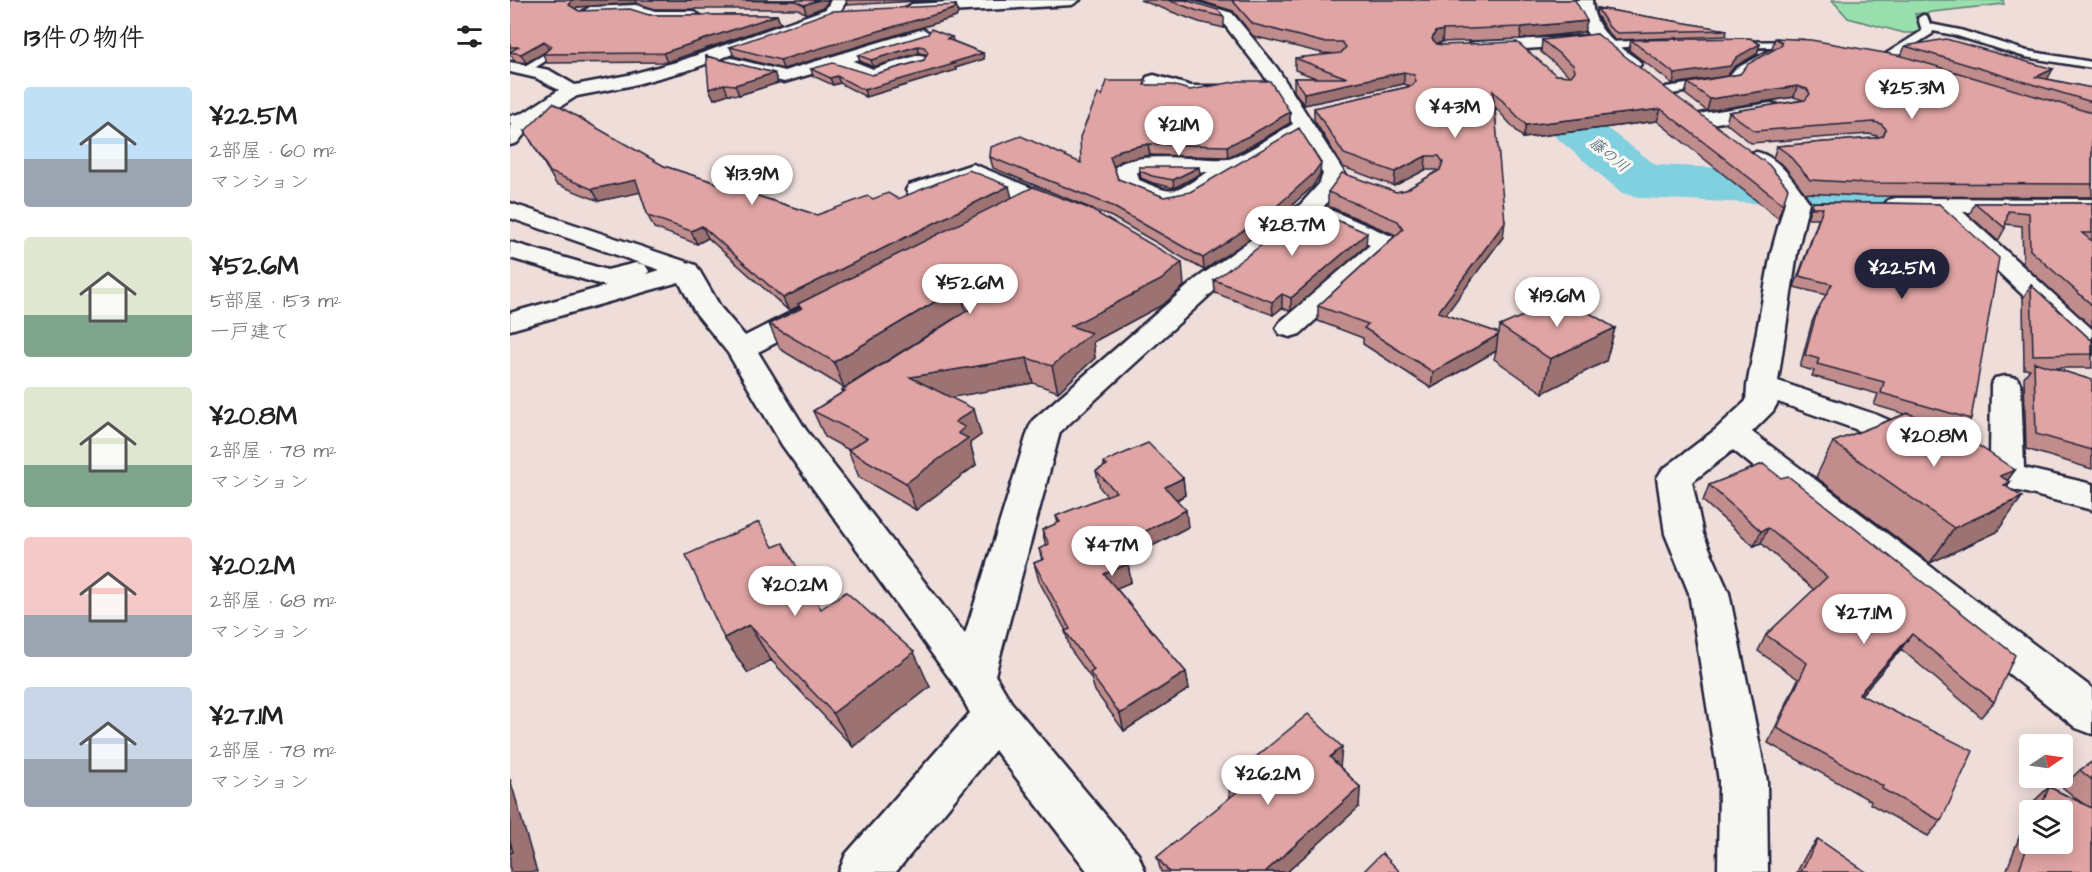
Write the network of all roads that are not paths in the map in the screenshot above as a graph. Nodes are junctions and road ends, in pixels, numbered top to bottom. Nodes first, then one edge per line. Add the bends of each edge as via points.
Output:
1 (1072, 0) edge
2 (1173, 0) edge
3 (1584, 0) edge
4 (831, 9) edge
5 (902, 9) edge
6 (1221, 9) edge
7 (855, 11) edge
8 (583, 12) edge
9 (709, 16) edge
10 (776, 16) edge
11 (923, 34) edge
12 (1604, 42) junction
13 (1667, 43) edge
14 (1723, 44) edge
15 (1745, 44) junction
16 (1816, 44) edge
17 (1520, 46) junction
18 (1458, 48) edge
19 (1873, 54) edge
20 (548, 55) edge
21 (707, 57) junction
22 (919, 60) edge
23 (1537, 60) edge
24 (836, 61) junction
25 (2092, 65) edge
26 (1276, 67) junction
27 (517, 68) edge
28 (1154, 81) dead end
29 (1252, 81) edge
30 (1231, 86) edge
31 (571, 91) junction
32 (1666, 91) junction
33 (1794, 105) edge
34 (1322, 110) edge
35 (535, 114) junction
36 (1704, 119) junction
37 (510, 120) edge
38 (1302, 120) junction
39 (1722, 132) edge
40 (510, 139) edge
41 (1782, 149) edge
42 (1235, 166) edge
43 (917, 190) edge
44 (1872, 205) edge
45 (1942, 206) junction
46 (2092, 206) edge
47 (1309, 209) junction
48 (510, 210) edge
49 (1005, 214) edge
50 (510, 250) edge
51 (676, 267) junction
52 (836, 300) edge
53 (510, 322) edge
54 (1290, 328) dead end
55 (2092, 345) edge
56 (741, 349) junction
57 (2006, 385) dead end
58 (1762, 386) junction
59 (1732, 433) junction
60 (2007, 476) junction
61 (2092, 497) edge
62 (973, 677) junction
63 (2092, 714) edge
64 (995, 716) junction
65 (864, 872) edge
66 (1120, 872) edge
67 (1743, 872) edge

1 - 5 street
2 - 6 street
3 - 12 street via 1583,10
4 - 7 street
4 - 10 street
4 - 21 street
6 - 26 street via 1257,53
8 - 9 street via 636,10 652,16
11 - 24 street
12 - 13 lane
12 - 17 street
12 - 32 street
14 - 15 lane
15 - 16 lane
15 - 32 lane via 1771,53 1739,71 1732,81
17 - 18 street
17 - 23 street
19 - 25 lane via 1894,59 1928,32 1925,22 2025,54
20 - 27 lane
21 - 24 street via 784,77
21 - 31 street via 629,80
22 - 24 street via 873,75
26 - 29 street
26 - 38 street
27 - 31 street via 550,75
28 - 30 street via 1190,92
31 - 35 street
32 - 36 street
33 - 36 street
34 - 38 street
35 - 37 lane
35 - 40 street
36 - 39 street
38 - 42 street
38 - 47 street via 1344,178 1329,186
41 - 58 street via 1744,148 1796,193
43 - 49 street via 973,171 1047,203
44 - 45 street
45 - 46 street
45 - 55 street
47 - 54 street via 1387,243
47 - 62 street via 1196,280 1045,428
48 - 51 street
50 - 51 street via 606,278
51 - 53 street
51 - 56 street
52 - 56 street
56 - 62 street via 804,430
57 - 60 street
58 - 59 street via 1762,404
58 - 60 street via 1866,422 1952,462
59 - 63 street
59 - 67 street via 1674,478 1684,534 1709,593 1743,781
60 - 61 street
62 - 64 street
64 - 65 street
64 - 66 street

